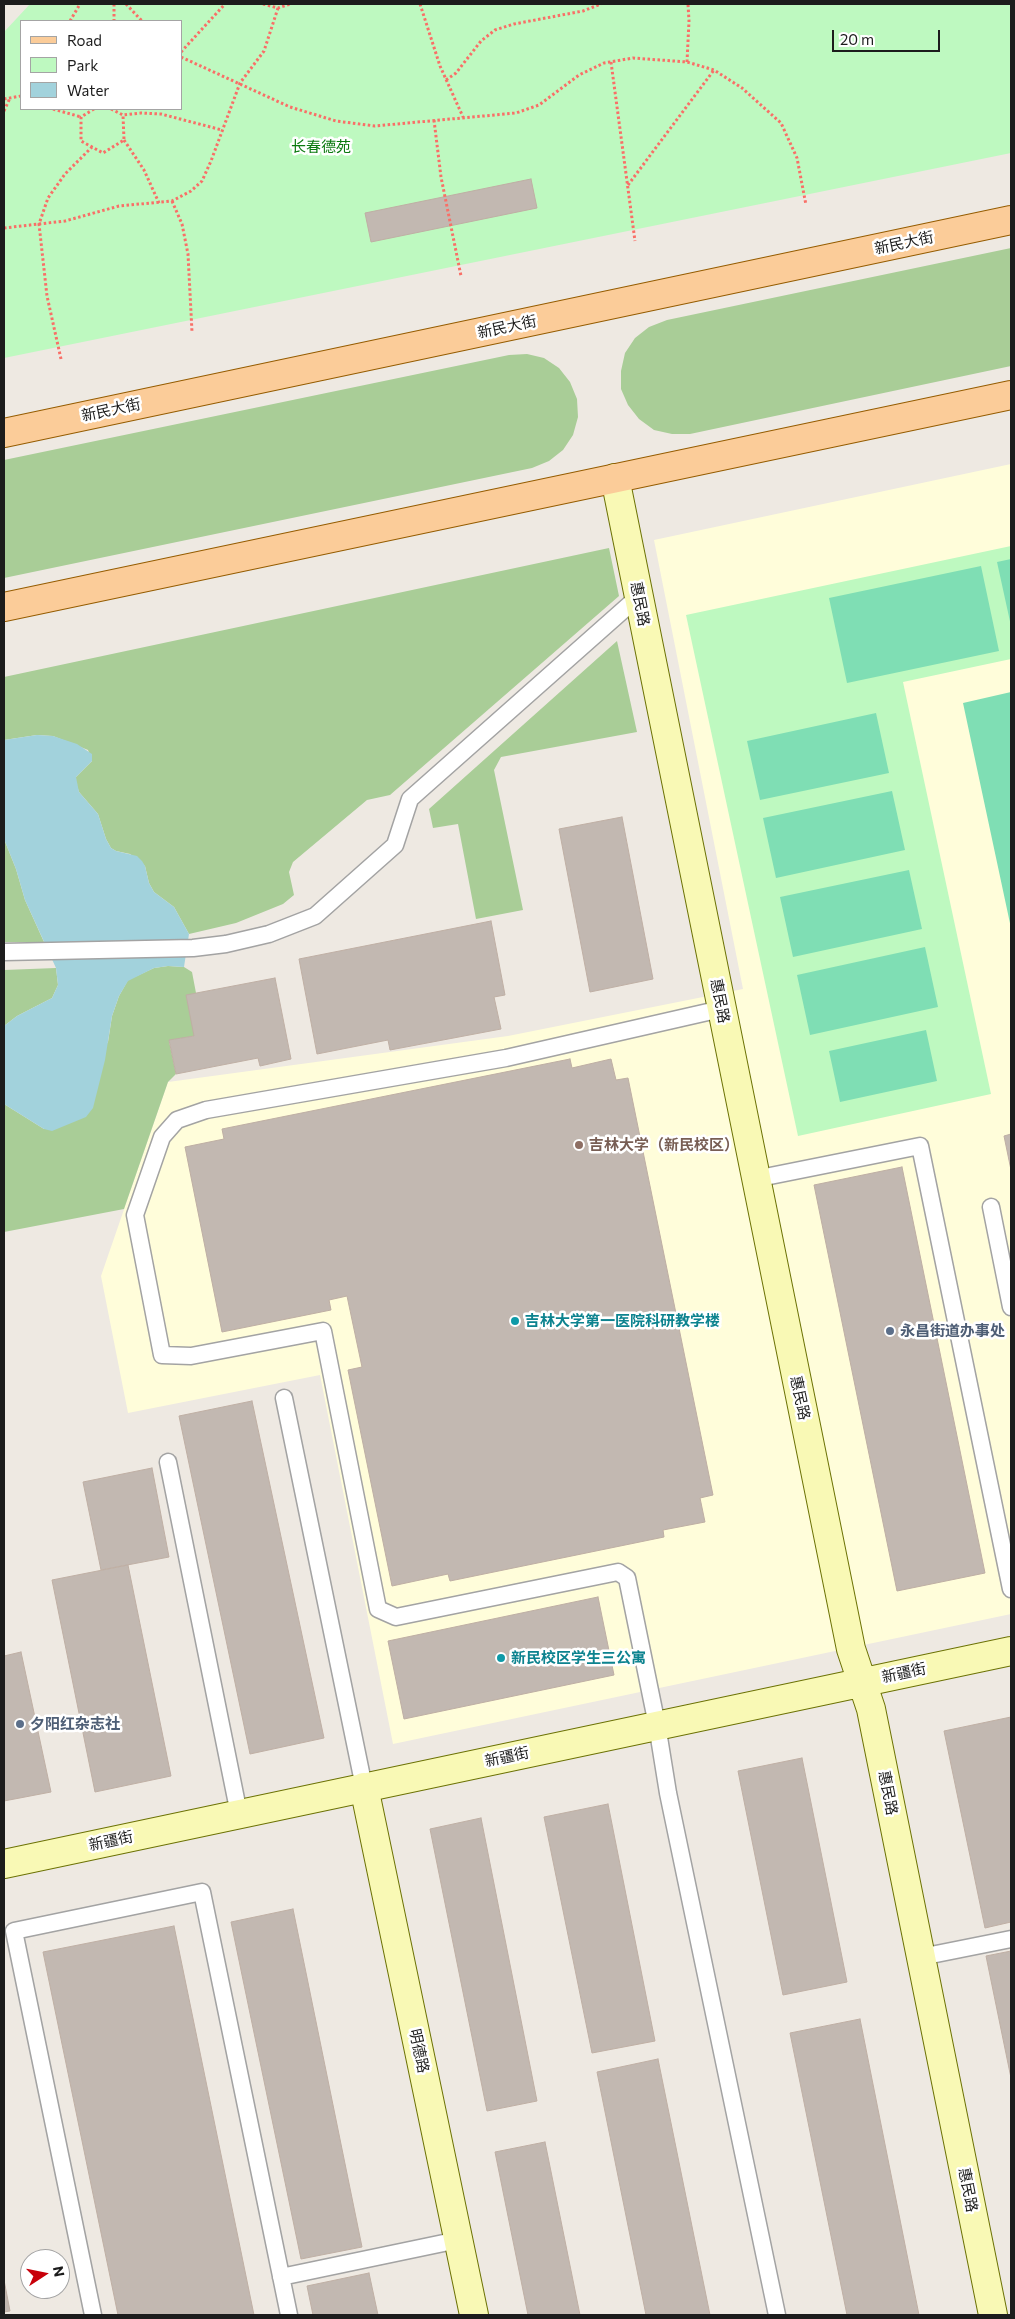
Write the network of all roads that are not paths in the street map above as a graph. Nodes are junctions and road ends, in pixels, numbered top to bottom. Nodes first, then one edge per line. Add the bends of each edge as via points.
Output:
1 (1011, 220) edge
2 (1011, 395) edge
3 (4, 433) edge
4 (615, 478) junction
5 (638, 597) junction
6 (4, 607) edge
7 (4, 952) edge
8 (721, 1009) junction
9 (755, 1179) junction
10 (990, 1206) dead end
11 (1011, 1307) edge
12 (284, 1398) dead end
13 (168, 1462) dead end
14 (1011, 1589) edge
15 (1011, 1651) edge
16 (862, 1682) junction
17 (657, 1724) junction
18 (364, 1787) junction
19 (239, 1814) junction
20 (4, 1864) edge
21 (1011, 1939) edge
22 (921, 1957) junction
23 (458, 2240) junction
24 (281, 2277) junction
25 (92, 2315) edge
26 (289, 2315) edge
27 (474, 2315) edge
28 (777, 2315) edge
29 (994, 2315) edge

1 - 3 main road, 新民大街
2 - 4 main road
4 - 5 street, 惠民路
4 - 6 main road
5 - 7 lane via 410,799 396,845 315,916 269,934 193,948
5 - 8 street, 惠民路
8 - 9 street, 惠民路
8 - 17 lane via 506,1058 206,1110 177,1120 162,1136 135,1215 162,1355 191,1356 323,1331 378,1609 396,1617 618,1572 627,1578
9 - 14 lane via 920,1146
9 - 16 street, 惠民路 via 851,1649
10 - 11 lane
12 - 18 lane
13 - 19 lane
15 - 16 street, 新疆街
16 - 17 street, 新疆街
16 - 22 street, 惠民路 via 871,1709
17 - 18 street, 新疆街
17 - 28 lane via 668,1792
18 - 19 street, 新疆街
18 - 23 street, 明德路
19 - 20 street, 新疆街
21 - 22 lane
22 - 29 street, 惠民路
23 - 24 lane
23 - 27 street, 明德路
24 - 25 lane via 202,1892 14,1931
24 - 26 lane

